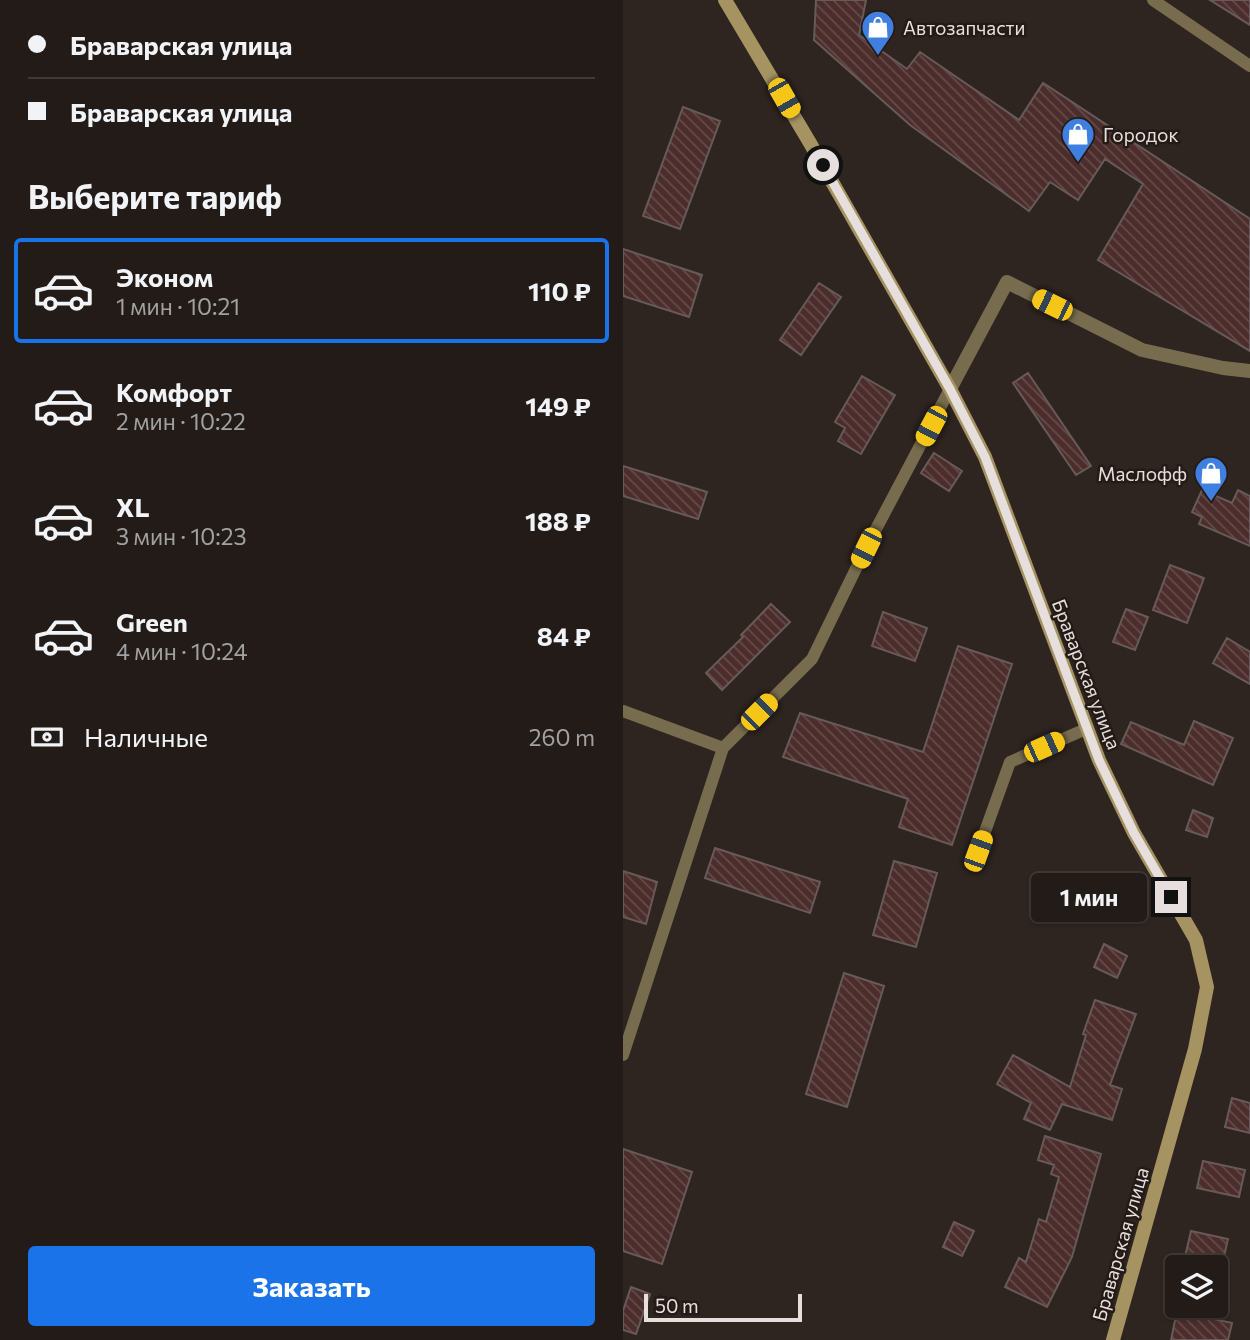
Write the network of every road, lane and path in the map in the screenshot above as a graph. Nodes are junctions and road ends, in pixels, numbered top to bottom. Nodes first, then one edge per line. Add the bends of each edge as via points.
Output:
1 (725, 0) edge
2 (736, 0) edge
3 (1153, 0) edge
4 (758, 53) junction
5 (1250, 66) edge
6 (1250, 371) edge
7 (950, 389) junction
8 (623, 711) edge
9 (1086, 729) junction
10 (723, 748) junction
11 (978, 851) dead end
12 (623, 1055) edge
13 (1113, 1340) edge

1 - 4 main road
2 - 4 main road
3 - 5 lane
4 - 7 main road, Браварская улица
6 - 7 street via 1142,350 1007,282
7 - 9 main road, Браварская улица via 985,457
7 - 10 lane via 812,659
8 - 10 lane
9 - 11 lane via 1010,762
9 - 13 main road, Браварская улица via 1134,833 1196,940 1207,987 1195,1049
10 - 12 lane

